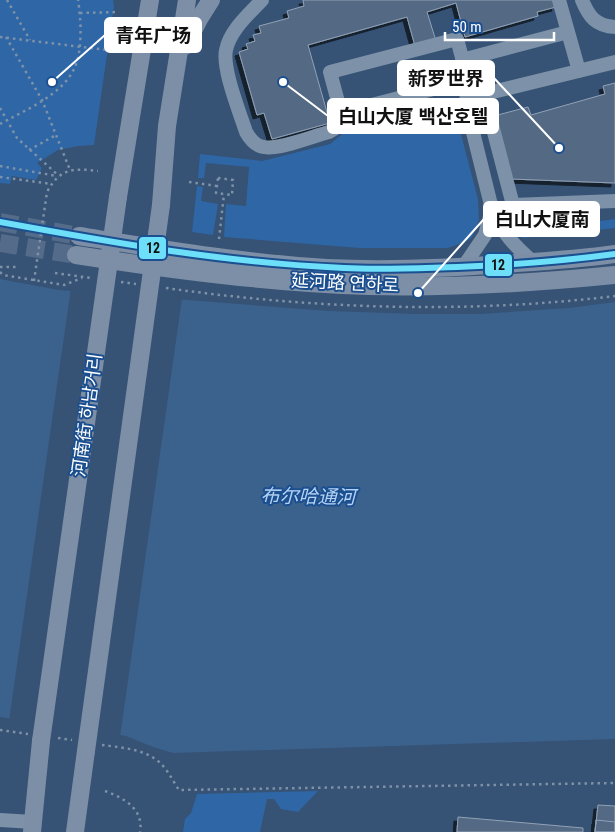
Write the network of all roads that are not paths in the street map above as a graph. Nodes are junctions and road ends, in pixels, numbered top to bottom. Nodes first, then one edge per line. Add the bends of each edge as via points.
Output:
1 (187, 0) edge
2 (212, 0) edge
3 (262, 0) edge
4 (559, 0) edge
5 (582, 0) edge
6 (146, 4) edge
7 (615, 27) edge
8 (568, 32) junction
9 (462, 60) junction
10 (178, 62) junction
11 (615, 62) edge
12 (579, 71) junction
13 (468, 80) junction
14 (484, 94) junction
15 (465, 98) junction
16 (341, 114) junction
17 (615, 201) edge
18 (492, 209) junction
19 (79, 236) tunnel mouth
20 (615, 254) edge
21 (76, 255) tunnel mouth
22 (533, 262) junction
23 (464, 266) junction
24 (615, 275) edge
25 (0, 820) edge
26 (32, 827) edge
27 (75, 832) edge

1 - 10 main road
2 - 10 main road
3 - 16 lane via 241,22 229,42 225,58 251,140 263,147 275,147 329,132 336,128
4 - 8 lane
5 - 7 lane via 593,20
6 - 26 main road, 河南街 하남거리, bridge
8 - 9 lane
8 - 12 lane
9 - 13 lane
9 - 16 lane via 457,39 330,72
10 - 27 main road, bridge
11 - 12 lane
12 - 14 lane
13 - 15 lane
13 - 16 lane
14 - 15 lane
14 - 17 lane via 513,205
15 - 18 lane
18 - 22 lane via 509,240
18 - 23 lane via 484,235
19 - 23 main road, 延河路 연하로 via 193,254 326,268
20 - 22 main road, 延河路 연하로
21 - 24 main road, 延河路 연하로 via 209,275 367,286 475,285
22 - 23 main road, 延河路 연하로
25 - 26 lane

